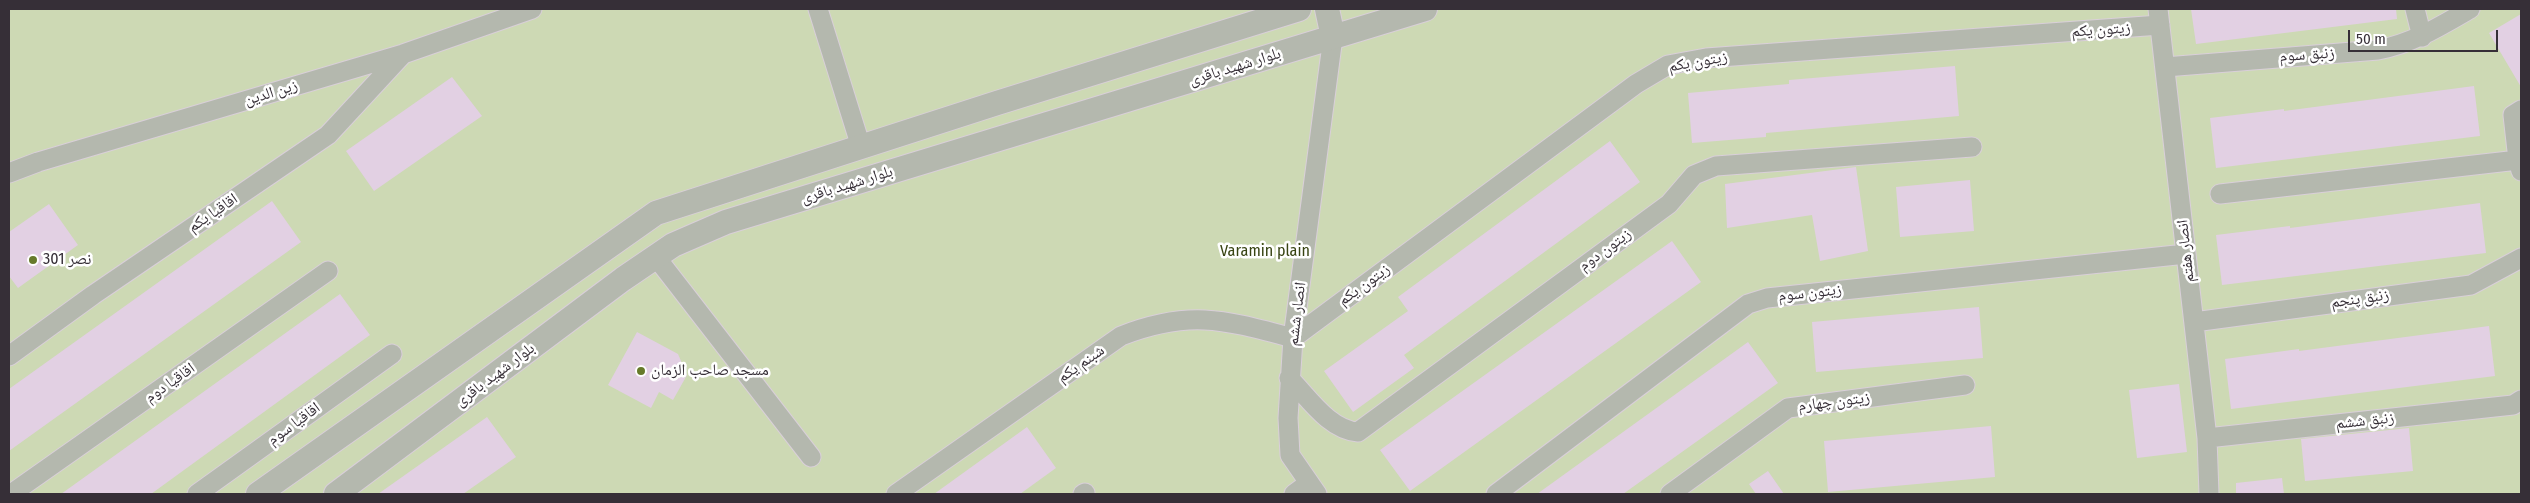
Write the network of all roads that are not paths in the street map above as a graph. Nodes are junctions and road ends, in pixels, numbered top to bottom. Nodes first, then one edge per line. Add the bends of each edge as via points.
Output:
1 (532, 9) edge
2 (818, 9) edge
3 (1299, 9) edge
4 (1327, 9) edge
5 (1425, 9) edge
6 (2414, 9) edge
7 (2470, 9) edge
8 (2159, 17) edge
9 (1333, 37) junction
10 (2422, 37) junction
11 (402, 54) junction
12 (2165, 67) junction
13 (2521, 110) edge
14 (862, 146) junction
15 (1972, 147) dead end
16 (2520, 165) edge
17 (9, 173) edge
18 (2220, 194) dead end
19 (2186, 254) junction
20 (656, 257) junction
21 (2521, 258) edge
22 (328, 271) dead end
23 (2194, 322) junction
24 (1293, 338) junction
25 (392, 354) dead end
26 (9, 356) edge
27 (1289, 378) junction
28 (1965, 385) dead end
29 (2521, 400) edge
30 (2207, 438) junction
31 (811, 457) dead end
32 (1313, 489) edge
33 (340, 493) edge
34 (12, 494) edge
35 (197, 494) edge
36 (258, 494) edge
37 (896, 494) edge
38 (1294, 494) edge
39 (1496, 494) edge
40 (1670, 494) edge
41 (2208, 494) edge

1 - 11 street, زین الدین
2 - 14 street
3 - 14 street, بلوار شهید باقری
4 - 9 street
5 - 9 street, بلوار شهید باقری
6 - 10 street
7 - 10 street, زنبق سوم
8 - 12 street, انصار هفتم
8 - 24 street, زیتون یکم via 1706,58 1668,65 1636,84
9 - 20 street, بلوار شهید باقری via 726,222 674,245
9 - 24 street, انصار ششم
10 - 12 street, زنبق سوم via 2378,50
11 - 17 street, زین الدین
11 - 26 street, اقاقیا یکم via 328,134
12 - 19 street, انصار هفتم
13 - 16 street via 2513,115
14 - 36 street, بلوار شهید باقری via 656,213
15 - 27 street, زیتون دوم via 1716,166 1694,175 1669,204 1358,432 1346,431 1335,425
16 - 18 street
19 - 23 street, انصار هفتم
19 - 39 street, زیتون سوم via 1767,298 1748,304
20 - 31 street
20 - 33 street, بلوار شهید باقری
21 - 23 street, زنبق پنجم via 2471,285
22 - 34 street, اقاقیا دوم
23 - 30 street, انصار هفتم
24 - 27 street, انصار ششم
24 - 37 street, شبنم یکم via 1233,323 1189,318 1148,326 1121,336
25 - 35 street, اقاقیا سوم
27 - 32 street, انصار ششم via 1290,455
28 - 40 street, زیتون چهارم via 1788,408
29 - 30 street, زنبق ششم via 2513,405
30 - 41 street, انصار هفتم
32 - 38 street

